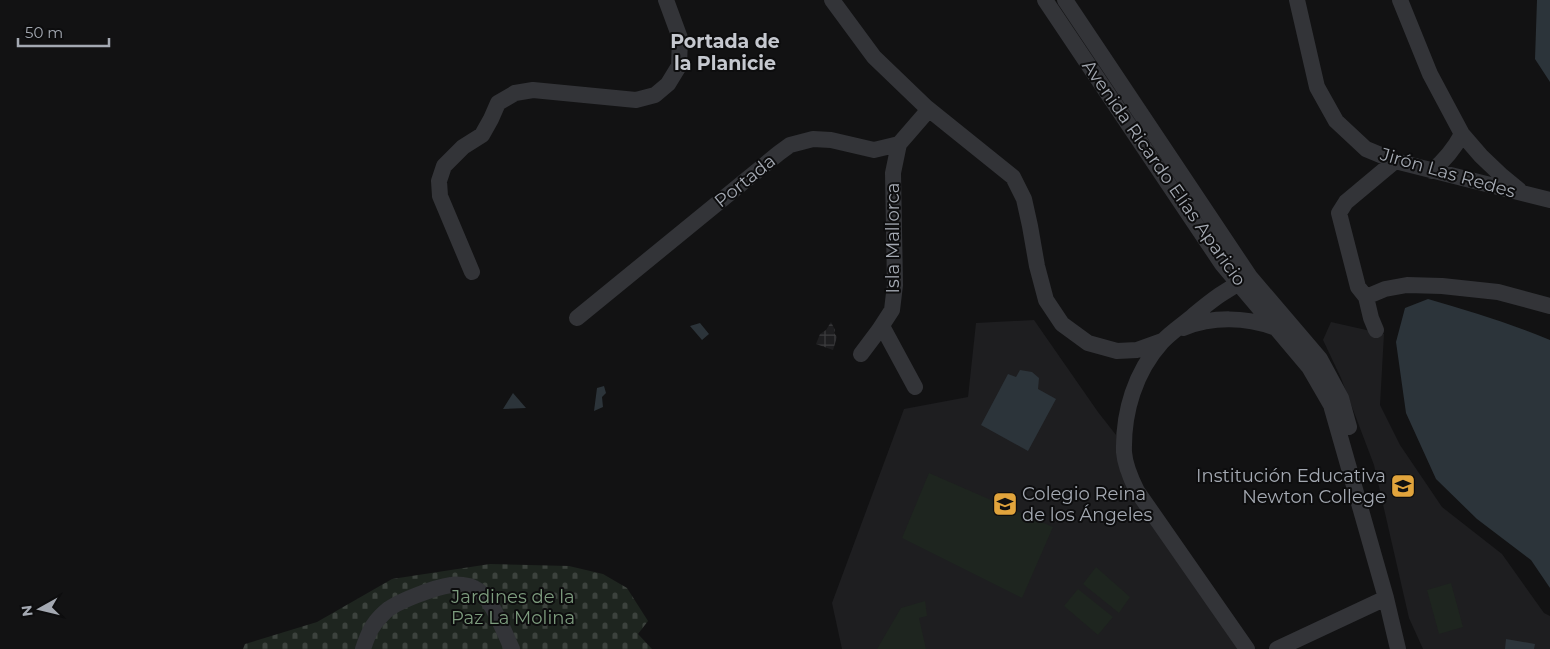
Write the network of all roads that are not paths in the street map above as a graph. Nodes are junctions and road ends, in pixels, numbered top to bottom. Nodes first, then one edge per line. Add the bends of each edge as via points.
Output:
1 (666, 0) edge
2 (832, 0) edge
3 (1045, 0) edge
4 (1065, 0) edge
5 (1297, 0) edge
6 (1400, 0) edge
7 (926, 107) junction
8 (1462, 134) junction
9 (899, 144) junction
10 (874, 150) junction
11 (1395, 162) junction
12 (1432, 171) junction
13 (893, 173) junction
14 (1525, 194) junction
15 (1550, 200) edge
16 (1211, 233) junction
17 (1222, 264) junction
18 (472, 272) dead end
19 (1250, 287) junction
20 (1222, 292) junction
21 (1366, 297) junction
22 (1550, 306) edge
23 (577, 318) dead end
24 (1234, 320) junction
25 (882, 326) junction
26 (1277, 328) junction
27 (1176, 330) junction
28 (1376, 330) dead end
29 (1162, 342) junction
30 (861, 354) dead end
31 (915, 387) dead end
32 (1386, 598) junction
33 (1403, 629) junction
34 (364, 649) edge
35 (512, 649) edge
36 (1247, 649) edge
37 (1277, 649) edge
38 (1399, 649) edge
39 (1409, 649) edge

1 - 18 street via 680,38 679,66 668,84 655,94 636,100 532,90 516,94 498,103 482,135 463,147 444,166 439,181 440,196
2 - 7 street via 874,57
3 - 16 street, Avenida Ricardo Elías Aparicio
4 - 16 street, Avenida Ricardo Elías Aparicio
5 - 11 street, Jirón Las Redes via 1317,88 1336,121 1366,149
6 - 8 street via 1430,74
7 - 9 street via 925,114
7 - 29 street via 1013,177 1024,199 1046,300 1062,324 1088,343 1117,351 1137,350
8 - 12 street via 1444,161
8 - 14 street via 1502,176
9 - 10 street, Portada
9 - 13 street, Isla Mallorca
10 - 13 street
10 - 23 street, Portada via 831,140 790,145
11 - 12 street, Jirón Las Redes
11 - 21 street via 1346,202 1339,213 1358,287
12 - 14 street, Jirón Las Redes
13 - 25 street, Isla Mallorca via 895,285 892,310
14 - 15 street, Jirón Las Redes
16 - 17 street, Avenida Ricardo Elías Aparicio
16 - 19 street, Avenida Ricardo Elías Aparicio
17 - 19 street, Avenida Ricardo Elías Aparicio
17 - 20 street via 1226,273
19 - 20 street
19 - 24 street via 1246,310
19 - 26 street, Avenida Ricardo Elías Aparicio
19 - 33 street, Avenida Ricardo Elías Aparicio via 1320,359 1341,398
20 - 27 street
21 - 22 street via 1407,285 1442,286 1498,292
21 - 28 street
24 - 26 street via 1249,320
24 - 27 street via 1201,322
25 - 30 street, Isla Mallorca
25 - 31 street
26 - 32 street, Avenida Ricardo Elías Aparicio via 1309,367 1331,405
27 - 29 street
29 - 36 street via 1142,368 1130,398 1124,453 1129,473 1143,499
32 - 37 street
32 - 38 street, Avenida Ricardo Elías Aparicio
33 - 38 street
33 - 39 street, Avenida Ricardo Elías Aparicio
34 - 35 street via 368,632 385,611 418,594 452,585 474,588 487,599

